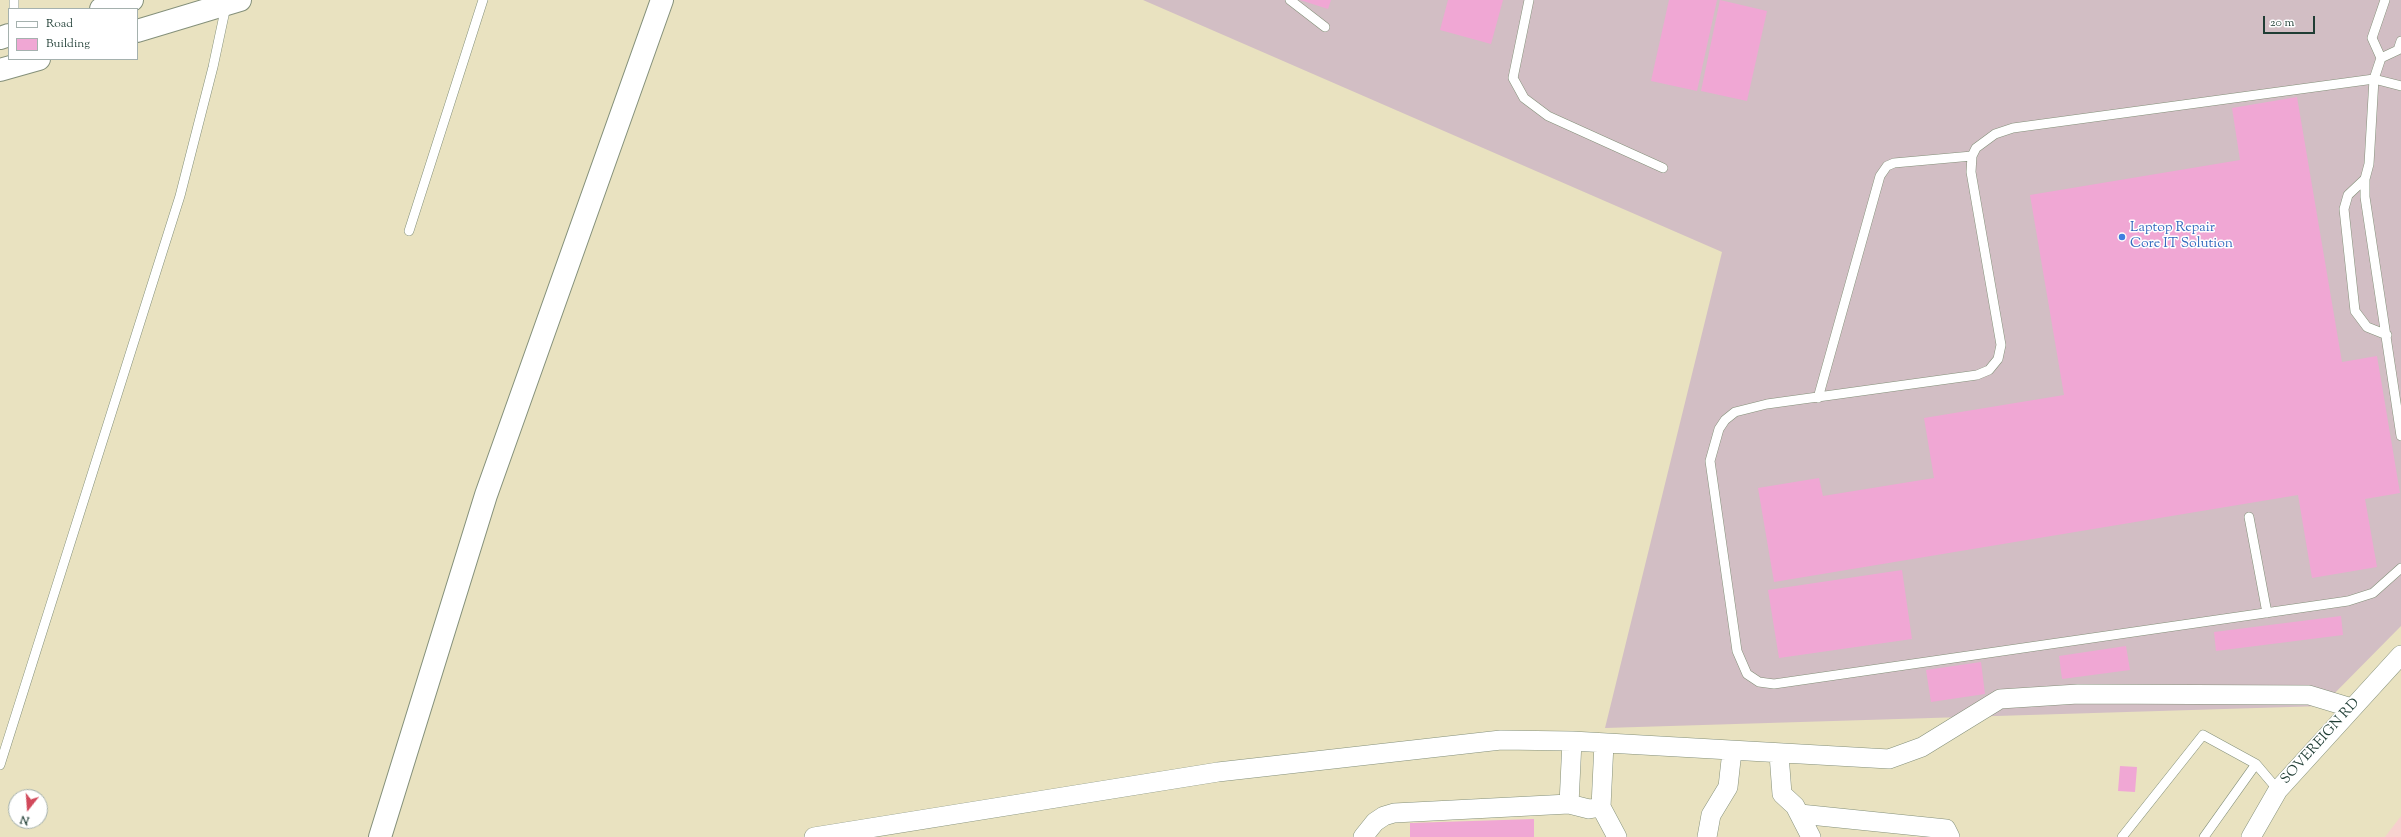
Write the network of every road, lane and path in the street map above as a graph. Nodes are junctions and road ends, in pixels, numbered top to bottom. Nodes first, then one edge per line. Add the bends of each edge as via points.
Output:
1 (132, 0) edge
2 (483, 0) edge
3 (662, 0) edge
4 (1290, 0) edge
5 (1529, 0) edge
6 (2384, 0) edge
7 (233, 3) edge
8 (103, 6) edge
9 (1325, 27) dead end
10 (138, 31) edge
11 (2401, 41) edge
12 (2381, 58) junction
13 (35, 60) edge
14 (0, 70) edge
15 (2374, 79) junction
16 (2401, 86) edge
17 (1972, 156) junction
18 (1663, 168) dead end
19 (2365, 179) junction
20 (409, 230) dead end
21 (2387, 335) junction
22 (1818, 398) junction
23 (2401, 436) edge
24 (2249, 517) dead end
25 (2401, 568) edge
26 (2267, 613) junction
27 (2401, 655) edge
28 (2352, 708) junction
29 (1572, 741) junction
30 (1604, 742) junction
31 (1732, 751) junction
32 (1779, 754) junction
33 (2256, 764) junction
34 (0, 765) edge
35 (2278, 790) junction
36 (1569, 804) junction
37 (1601, 807) junction
38 (1800, 814) junction
39 (380, 837) edge
40 (814, 837) edge
41 (1363, 837) edge
42 (1617, 837) edge
43 (1707, 837) edge
44 (1811, 837) edge
45 (1950, 837) edge
46 (2122, 837) edge
47 (2204, 837) edge
48 (2251, 837) edge

1 - 8 street
2 - 20 lane
3 - 39 street via 486,495
4 - 9 lane
5 - 18 lane via 1513,78 1524,98 1548,116
6 - 12 lane via 2372,38
7 - 10 street
7 - 34 lane via 180,196
11 - 12 lane via 2398,50
12 - 15 lane
13 - 14 street
15 - 16 lane
15 - 17 lane via 2013,128 1983,141
15 - 19 lane via 2369,164
17 - 22 lane via 1894,163 1887,166 1880,176
17 - 22 lane via 1970,172 2001,345 1998,359 1989,370 1977,375
19 - 21 lane
19 - 21 lane via 2348,195 2344,209 2355,311 2367,327
21 - 23 lane
22 - 26 lane via 1767,404 1736,412 1725,420 1720,429 1710,461 1737,651 1747,674 1759,682 1791,682
24 - 26 lane
25 - 26 lane via 2373,593 2348,601
27 - 28 street, SOVEREIGN RD
28 - 32 street via 2309,695 2078,694 2000,699 1922,747 1889,759
28 - 35 street, SOVEREIGN RD
29 - 30 street
29 - 36 street
29 - 40 street via 1501,740 1218,772
30 - 31 street
30 - 37 street
31 - 32 street
31 - 43 street via 1728,787 1715,807
32 - 38 street via 1782,794
33 - 35 lane
33 - 46 lane via 2203,736
33 - 47 lane
35 - 48 street, SOVEREIGN RD
36 - 37 street via 1583,808
36 - 41 street via 1394,813 1375,822
37 - 42 street
38 - 44 street
38 - 45 street via 1946,829

